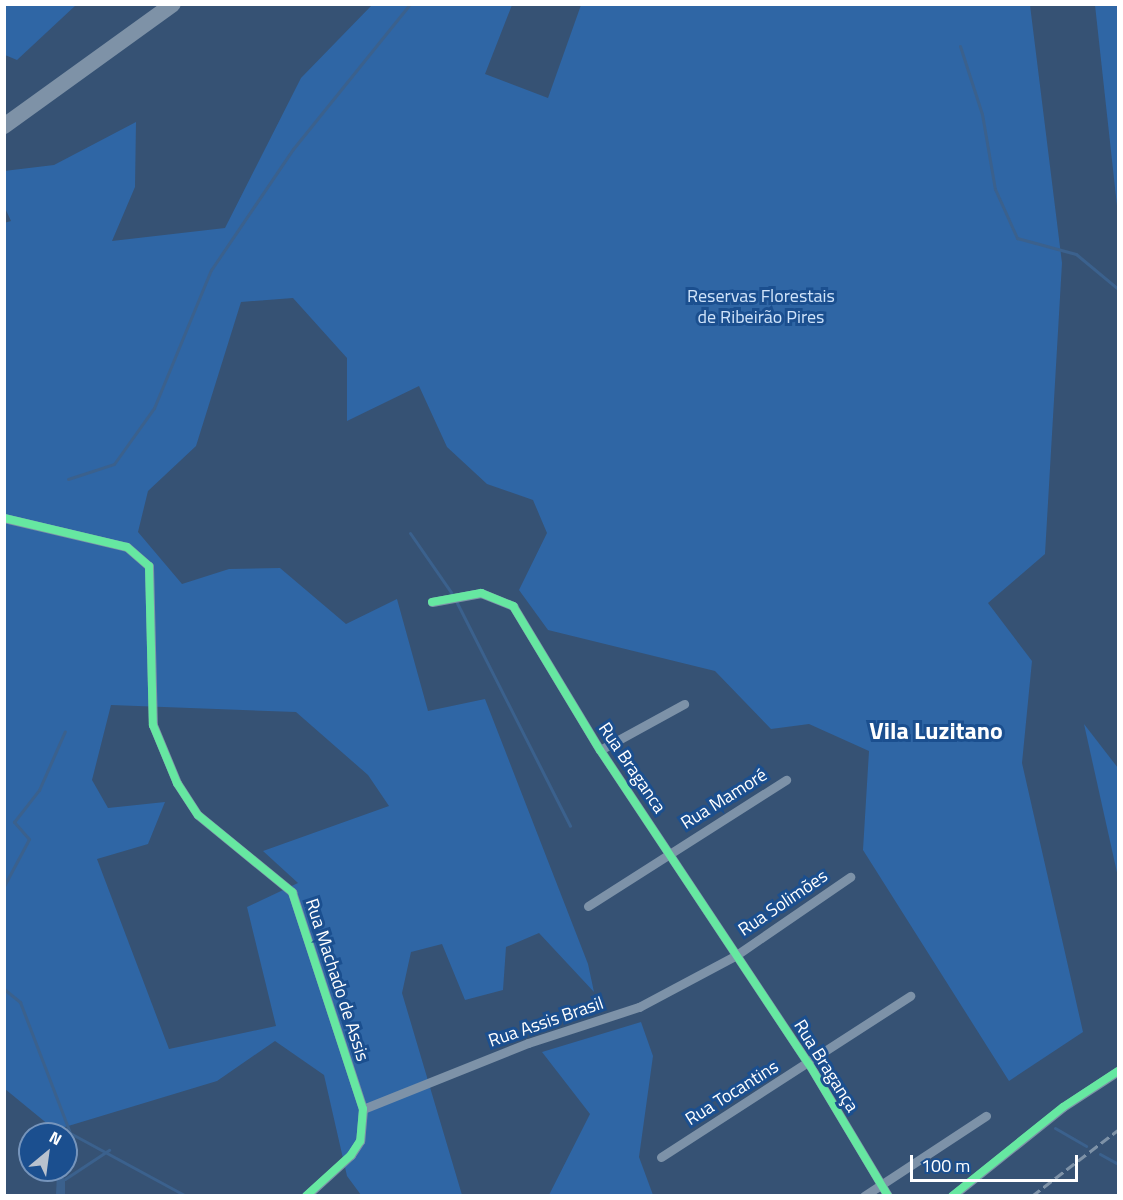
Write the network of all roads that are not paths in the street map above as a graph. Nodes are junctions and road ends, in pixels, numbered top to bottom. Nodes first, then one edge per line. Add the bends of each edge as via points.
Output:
1 (173, 4) edge
2 (4, 126) edge
3 (4, 518) edge
4 (432, 602) dead end
5 (684, 704) dead end
6 (600, 750) junction
7 (786, 780) dead end
8 (670, 852) junction
9 (850, 877) dead end
10 (588, 906) dead end
11 (735, 956) junction
12 (910, 996) dead end
13 (809, 1064) junction
14 (1119, 1071) edge
15 (363, 1109) junction
16 (986, 1116) dead end
17 (661, 1156) dead end
18 (881, 1185) junction
19 (306, 1196) edge
20 (864, 1196) edge
21 (888, 1196) edge
22 (952, 1196) edge

1 - 2 highway
3 - 15 street, Rua Machado de Assis via 127,547 149,566 153,725 177,783 198,815 292,892
4 - 6 street, Rua Braganca via 457,594 504,598 523,620
5 - 6 street
6 - 8 street, Rua Braganca
7 - 8 street, Rua Mamoré
8 - 10 street, Rua Mamoré
8 - 11 street, Rua Braganca
9 - 11 street, Rua Solimões
11 - 13 street, Rua Bragança
11 - 15 street, Rua Assis Brasil via 639,1006 528,1043
12 - 13 street, Rua Tocantins
13 - 17 street, Rua Tocantins
13 - 18 street, Rua Bragança
14 - 22 street via 1063,1107
15 - 19 street via 360,1141 351,1155
16 - 18 street
18 - 20 street
18 - 21 street, Rua Bragança

